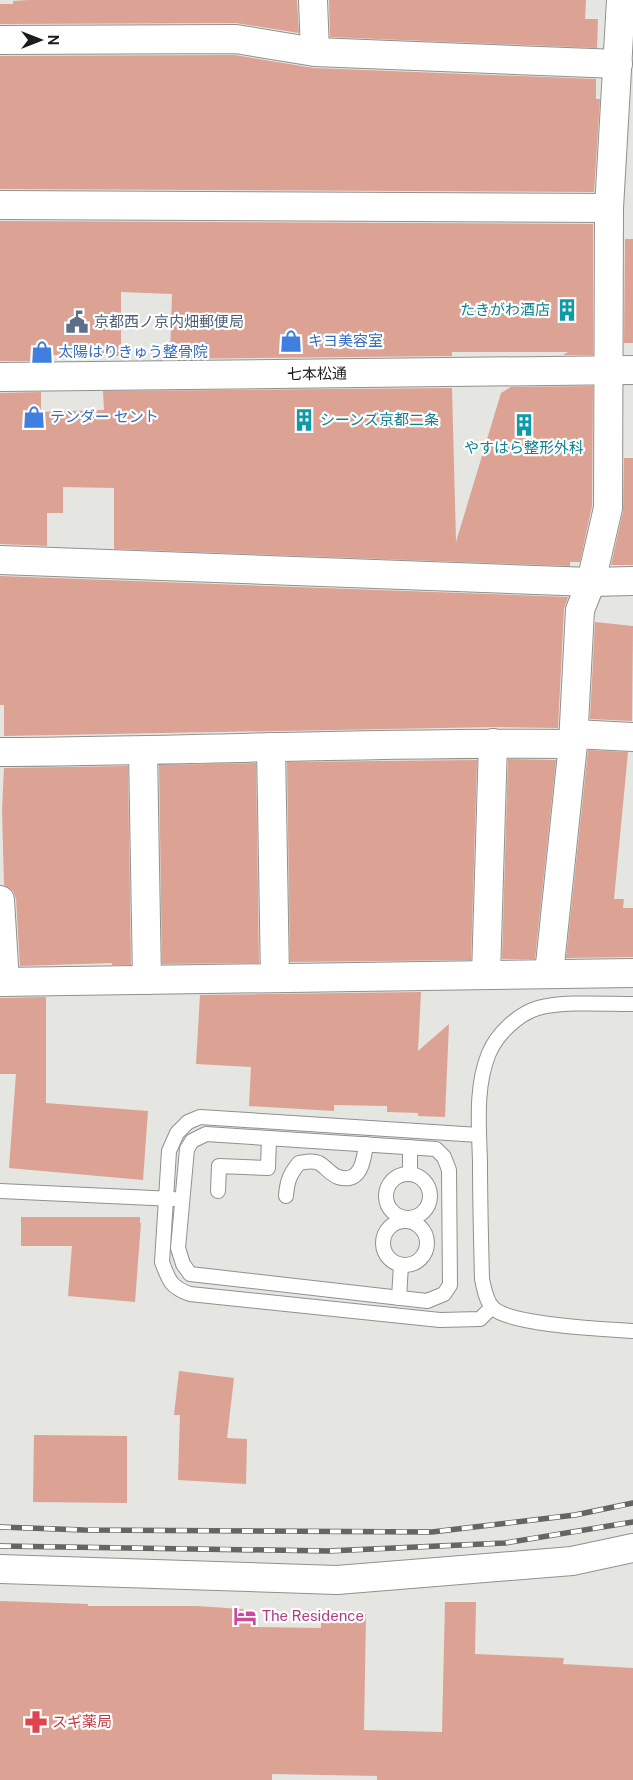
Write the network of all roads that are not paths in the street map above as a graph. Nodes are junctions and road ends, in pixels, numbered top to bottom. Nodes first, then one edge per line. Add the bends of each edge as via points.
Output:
1 (313, 0) edge
2 (621, 0) edge
3 (0, 40) edge
4 (315, 52) junction
5 (618, 64) junction
6 (623, 148) edge
7 (0, 205) edge
8 (609, 208) junction
9 (622, 370) edge
10 (0, 377) edge
11 (0, 560) edge
12 (633, 581) edge
13 (591, 582) junction
14 (633, 737) edge
15 (573, 739) junction
16 (493, 744) junction
17 (271, 747) junction
18 (142, 751) junction
19 (0, 752) edge
20 (0, 900) edge
21 (633, 973) edge
22 (549, 974) junction
23 (486, 975) junction
24 (275, 978) junction
25 (147, 980) junction
26 (2, 982) edge
27 (633, 1004) edge
28 (480, 1135) junction
29 (269, 1138) junction
30 (366, 1144) junction
31 (410, 1147) junction
32 (410, 1174) junction
33 (0, 1191) edge
34 (218, 1191) dead end
35 (286, 1196) dead end
36 (166, 1199) junction
37 (182, 1199) junction
38 (406, 1220) junction
39 (401, 1265) junction
40 (398, 1298) junction
41 (492, 1307) junction
42 (633, 1331) edge
43 (633, 1548) edge
44 (0, 1569) edge

1 - 4 street
2 - 5 street
3 - 4 street via 236,39
4 - 5 street
5 - 6 street
6 - 8 street
7 - 8 street
8 - 9 street
9 - 10 street, 七本松通
9 - 13 street via 608,508
11 - 13 street
12 - 13 street
13 - 15 street via 580,610
14 - 15 street
15 - 16 street
15 - 22 street
16 - 17 street
16 - 23 street
17 - 18 street
17 - 24 street
18 - 19 street
18 - 25 street
20 - 26 street
21 - 22 street
22 - 23 street
23 - 24 street
24 - 25 street
25 - 26 street
27 - 28 lane via 538,1008 511,1024 489,1051 483,1069
28 - 36 lane via 200,1117 177,1132 169,1151
28 - 41 lane via 482,1279
29 - 30 lane
29 - 34 lane via 268,1168 219,1166
29 - 37 lane via 206,1134 192,1141 187,1149
30 - 31 lane
30 - 35 lane via 360,1172 352,1177 339,1177 320,1164 300,1163 290,1174
31 - 32 lane
31 - 40 lane via 436,1149 444,1157 449,1170 450,1285 436,1299
32 - 38 lane via 395,1178 386,1190 392,1212
32 - 38 lane via 423,1179 430,1198 425,1211
33 - 36 lane
36 - 37 lane
36 - 41 lane via 162,1262 176,1289 190,1294 440,1320 480,1319
37 - 40 lane via 178,1248 190,1274
38 - 39 lane via 392,1225 384,1237 385,1252
38 - 39 lane via 424,1231 427,1245 421,1258
39 - 40 lane
41 - 42 lane via 518,1319
43 - 44 street via 572,1561 337,1580

